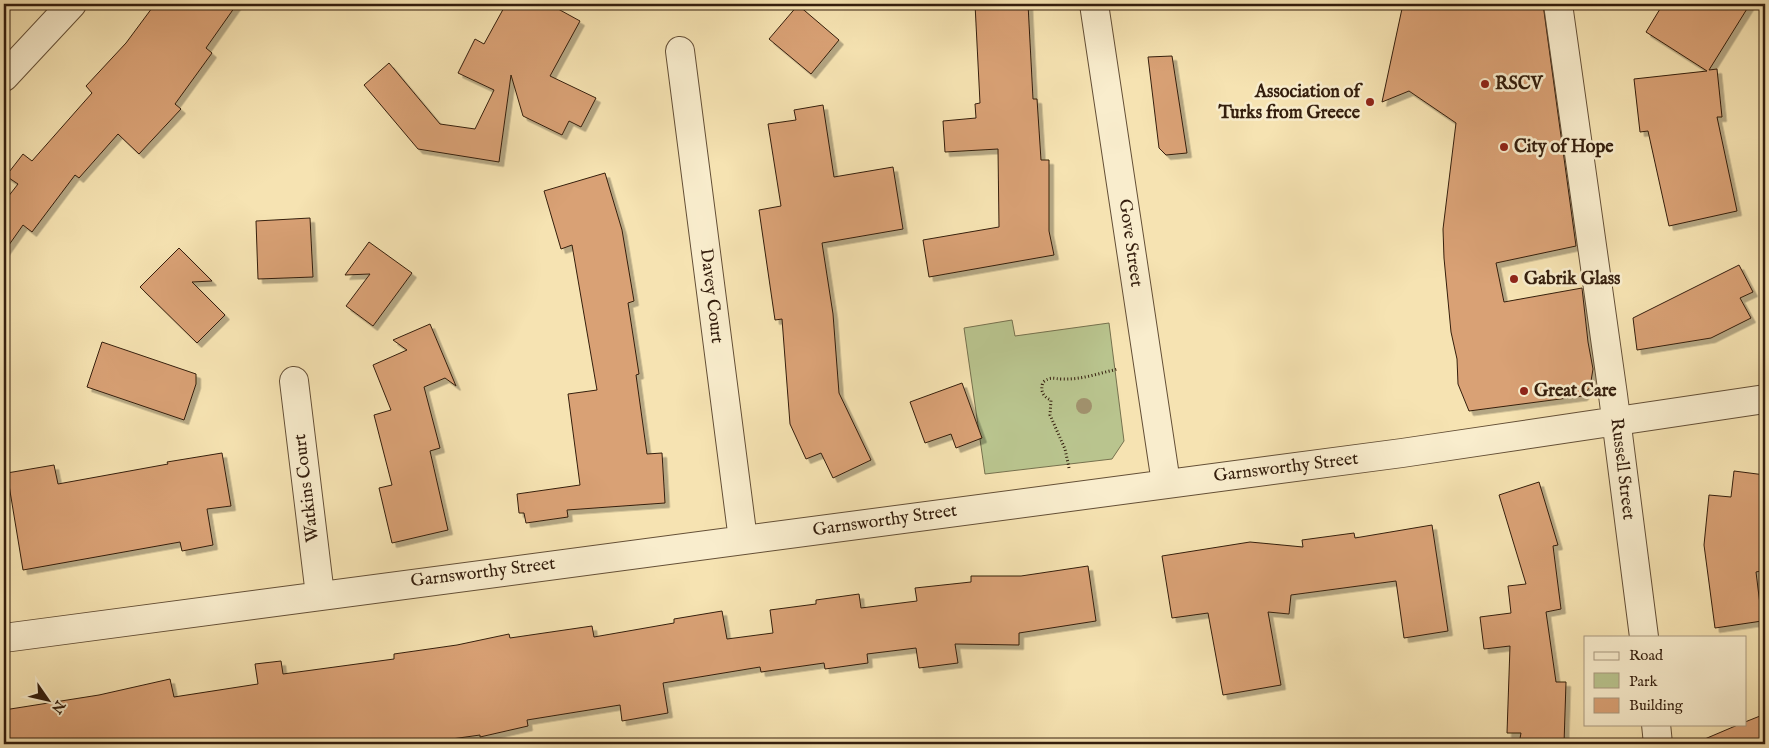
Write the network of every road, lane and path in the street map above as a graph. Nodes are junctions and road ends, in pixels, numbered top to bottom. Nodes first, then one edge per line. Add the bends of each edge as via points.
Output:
1 (72, 4) edge
2 (1098, 4) edge
3 (1558, 4) edge
4 (680, 51) dead end
5 (4, 77) edge
6 (1118, 369) dead end
7 (294, 381) dead end
8 (1765, 399) edge
9 (1616, 422) junction
10 (1069, 468) dead end
11 (1166, 483) junction
12 (743, 540) junction
13 (320, 595) junction
14 (1644, 636) edge
15 (4, 638) edge
16 (1656, 726) edge
17 (1658, 744) edge

1 - 5 street
2 - 11 street, Gove Street
3 - 9 street, Russell Street
4 - 12 street, Davey Court
6 - 10 path via 1096,376 1060,380 1054,377 1043,382 1042,393 1051,400 1050,415 1065,449
7 - 13 street, Watkins Court
8 - 9 street, Garnsworthy Street
9 - 11 street, Garnsworthy Street
9 - 14 street, Russell Street
11 - 12 street, Garnsworthy Street
12 - 13 street, Garnsworthy Street
13 - 15 street, Garnsworthy Street
16 - 17 street

